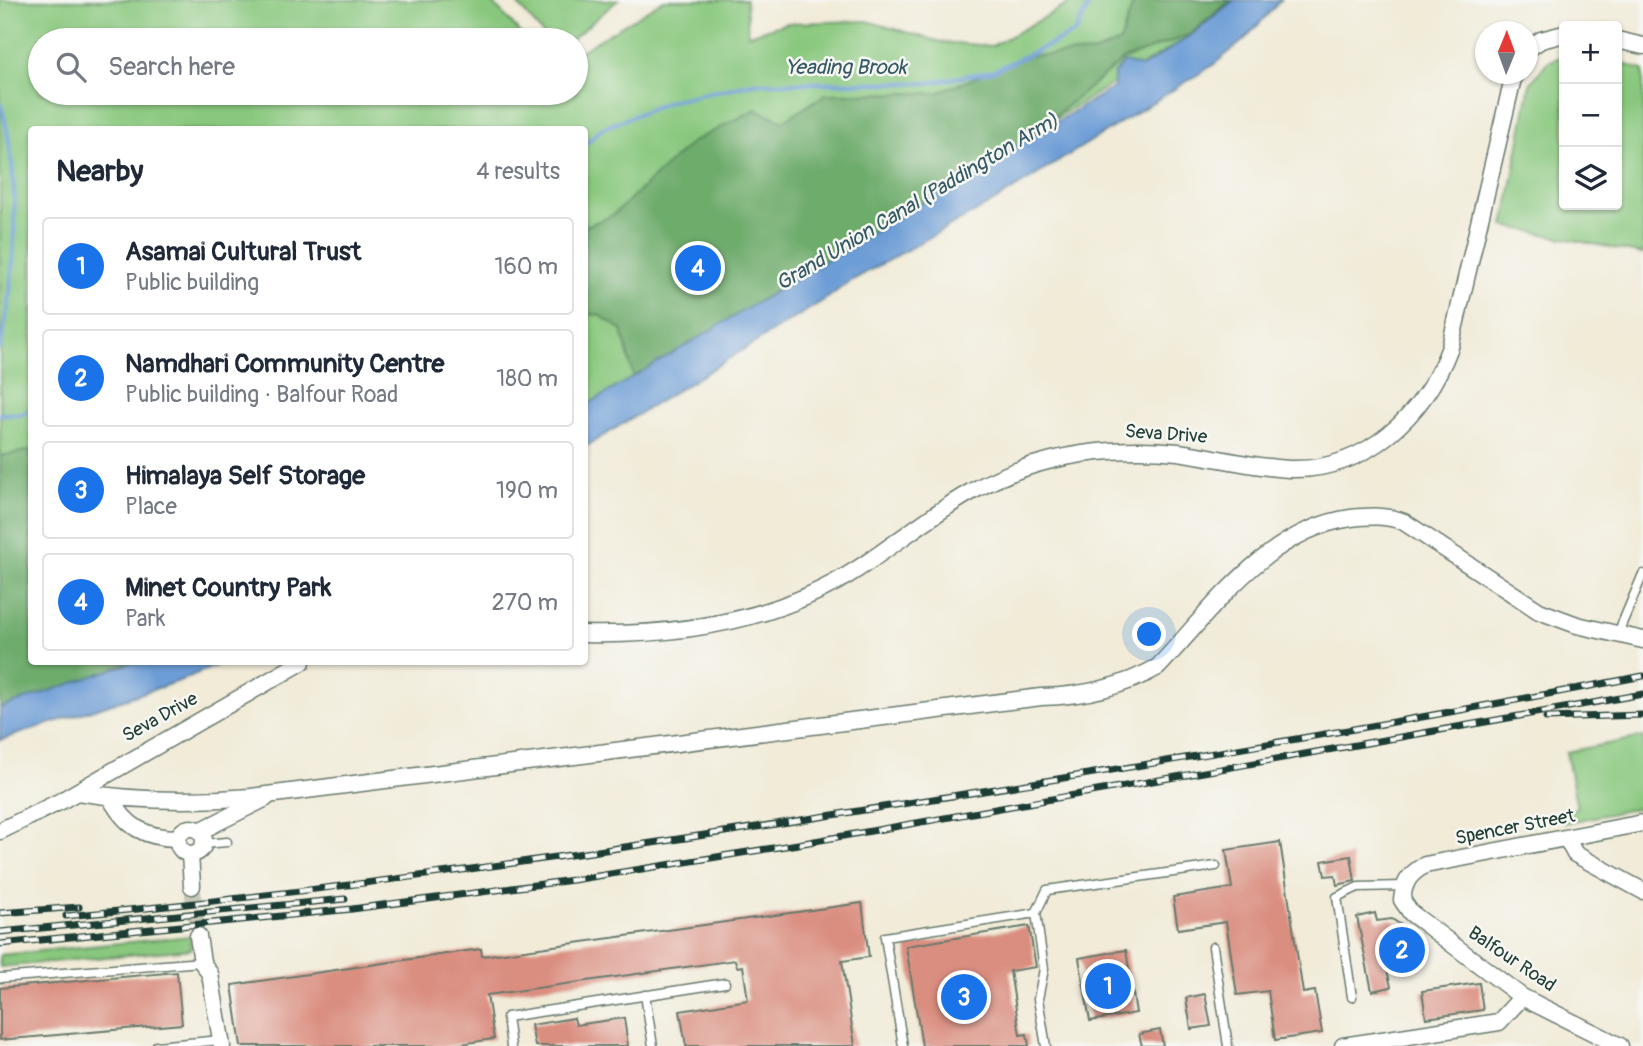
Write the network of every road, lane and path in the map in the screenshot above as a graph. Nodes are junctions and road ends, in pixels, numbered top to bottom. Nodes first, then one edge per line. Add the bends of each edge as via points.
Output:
1 (1559, 35) edge
2 (1622, 41) edge
3 (1538, 42) edge
4 (1643, 46) edge
5 (1512, 84) edge
6 (1643, 574) edge
7 (1618, 633) junction
8 (588, 634) edge
9 (1643, 640) edge
10 (297, 665) edge
11 (77, 792) junction
12 (272, 794) junction
13 (110, 797) junction
14 (1643, 823) edge
15 (0, 831) edge
16 (202, 837) junction
17 (178, 838) junction
18 (1567, 839) junction
19 (227, 842) dead end
20 (190, 854) junction
21 (1216, 866) dead end
22 (192, 886) tunnel mouth
23 (1404, 886) junction
24 (1643, 891) edge
25 (1036, 913) junction
26 (198, 936) tunnel mouth
27 (1213, 947) dead end
28 (201, 962) junction
29 (0, 978) edge
30 (726, 983) dead end
31 (645, 995) junction
32 (1522, 996) junction
33 (1352, 997) dead end
34 (221, 1043) edge
35 (156, 1046) edge
36 (511, 1046) edge
37 (653, 1046) edge
38 (903, 1046) edge
39 (1046, 1046) edge
40 (1227, 1046) edge
41 (1343, 1046) edge
42 (1620, 1046) edge

1 - 3 street
2 - 4 street
5 - 8 street, Seva Drive via 1442,369 1425,399 1376,445 1352,457 1304,468 1148,450 1053,459 957,497 858,568 781,607 702,626
6 - 7 lane
7 - 9 street
7 - 12 street via 1539,611 1394,518 1360,517 1316,525 1288,540 1220,598 1158,667 1080,695
10 - 11 street, Seva Drive
11 - 13 street
11 - 15 street, Seva Drive
12 - 13 street via 216,800
12 - 16 street
13 - 17 street via 136,830
14 - 18 street, Spencer Street
16 - 17 street via 187,829
16 - 19 lane
16 - 20 street via 197,853
17 - 20 street via 182,850
18 - 23 street, Spencer Street via 1425,865 1411,873
18 - 24 street via 1575,854
20 - 22 street
21 - 25 lane via 1047,891
23 - 32 street, Balfour Road via 1402,900 1411,913
23 - 33 lane via 1358,887 1337,897
25 - 38 lane via 884,937
25 - 39 lane via 1044,969 1038,999
26 - 28 street
27 - 40 lane
28 - 29 lane
28 - 34 street via 210,974
30 - 31 lane
31 - 36 lane via 507,1017
31 - 37 lane
32 - 41 street via 1500,1022
32 - 42 street, Balfour Road
34 - 35 lane

